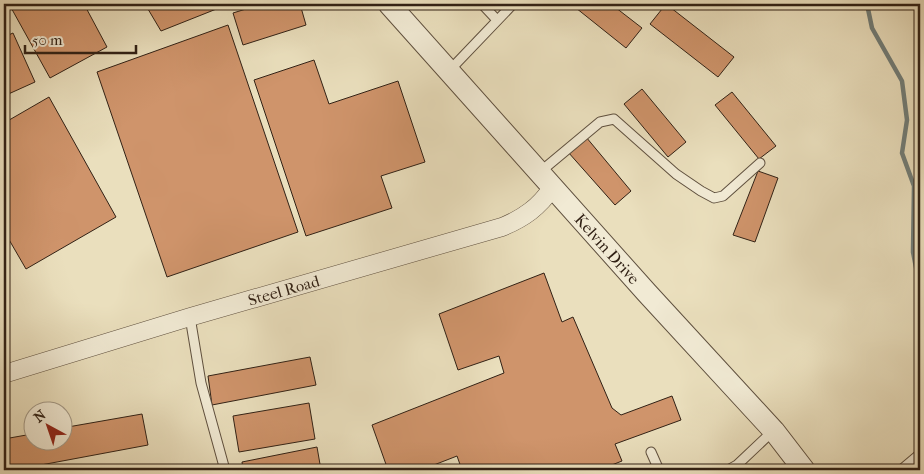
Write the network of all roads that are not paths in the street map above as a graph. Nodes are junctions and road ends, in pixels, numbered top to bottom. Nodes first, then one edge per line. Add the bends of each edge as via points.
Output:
1 (389, 4) edge
2 (482, 4) edge
3 (513, 4) edge
4 (497, 20) junction
5 (449, 71) junction
6 (760, 163) dead end
7 (546, 180) junction
8 (190, 317) junction
9 (4, 374) edge
10 (774, 431) junction
11 (651, 452) dead end
12 (920, 454) edge
13 (225, 470) edge
14 (660, 470) edge
15 (728, 470) edge
16 (804, 470) edge
17 (902, 470) edge

1 - 5 street, Kelvin Drive
2 - 4 lane
3 - 4 lane
4 - 5 lane
5 - 7 street, Kelvin Drive
6 - 7 lane via 724,196 714,198 676,174 614,119 600,122
7 - 8 street, Steel Road via 544,200 528,214 502,227
7 - 10 street, Kelvin Drive
8 - 9 street, Steel Road
8 - 13 lane via 201,383
10 - 15 lane
10 - 16 street, Kelvin Drive
11 - 14 lane
12 - 17 lane

